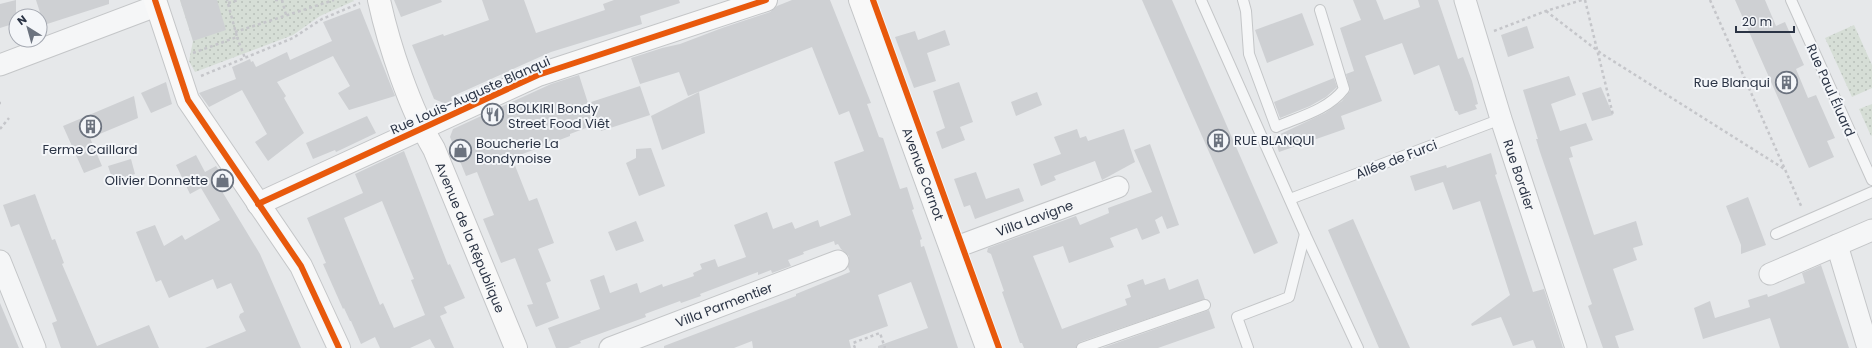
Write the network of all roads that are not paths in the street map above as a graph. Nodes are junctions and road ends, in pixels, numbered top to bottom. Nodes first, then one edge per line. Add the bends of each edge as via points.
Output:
1 (379, 0) edge
2 (766, 0) edge
3 (860, 0) edge
4 (1201, 0) edge
5 (1243, 0) edge
6 (1465, 0) edge
7 (1791, 0) edge
8 (155, 3) edge
9 (1320, 10) dead end
10 (0, 65) edge
11 (1501, 119) junction
12 (422, 129) junction
13 (1872, 180) edge
14 (1118, 187) dead end
15 (1872, 192) edge
16 (1290, 199) junction
17 (258, 204) junction
18 (1872, 230) edge
19 (1305, 234) junction
20 (1776, 234) dead end
21 (1837, 245) junction
22 (951, 249) junction
23 (0, 261) edge
24 (838, 261) dead end
25 (1770, 274) dead end
26 (1205, 305) dead end
27 (35, 348) edge
28 (339, 348) edge
29 (516, 348) edge
30 (610, 348) edge
31 (987, 348) edge
32 (1082, 348) edge
33 (1248, 348) edge
34 (1358, 348) edge
35 (1576, 348) edge
36 (1868, 348) edge

1 - 12 street, Avenue de la République via 384,23
2 - 12 street, Rue Louis-Auguste Blanqui via 538,75
3 - 22 street, Avenue Carnot
4 - 16 lane
5 - 9 lane via 1249,54 1276,127 1322,108 1338,97 1344,89
6 - 11 street, Rue Bordier
7 - 13 lane, Rue Paul Éluard
8 - 10 street
8 - 17 street via 188,100
11 - 16 lane, Allée de Furci
11 - 35 street, Rue Bordier
12 - 17 street, Rue Louis-Auguste Blanqui
12 - 29 street, Avenue de la République via 434,149
14 - 22 street, Villa Lavigne
15 - 20 lane
16 - 19 lane
17 - 28 street via 301,266
18 - 21 street
19 - 33 lane via 1289,297 1237,317
19 - 34 lane
21 - 25 street
21 - 36 street
22 - 31 street, Avenue Carnot
23 - 27 street
24 - 30 street, Villa Parmentier
26 - 32 lane

